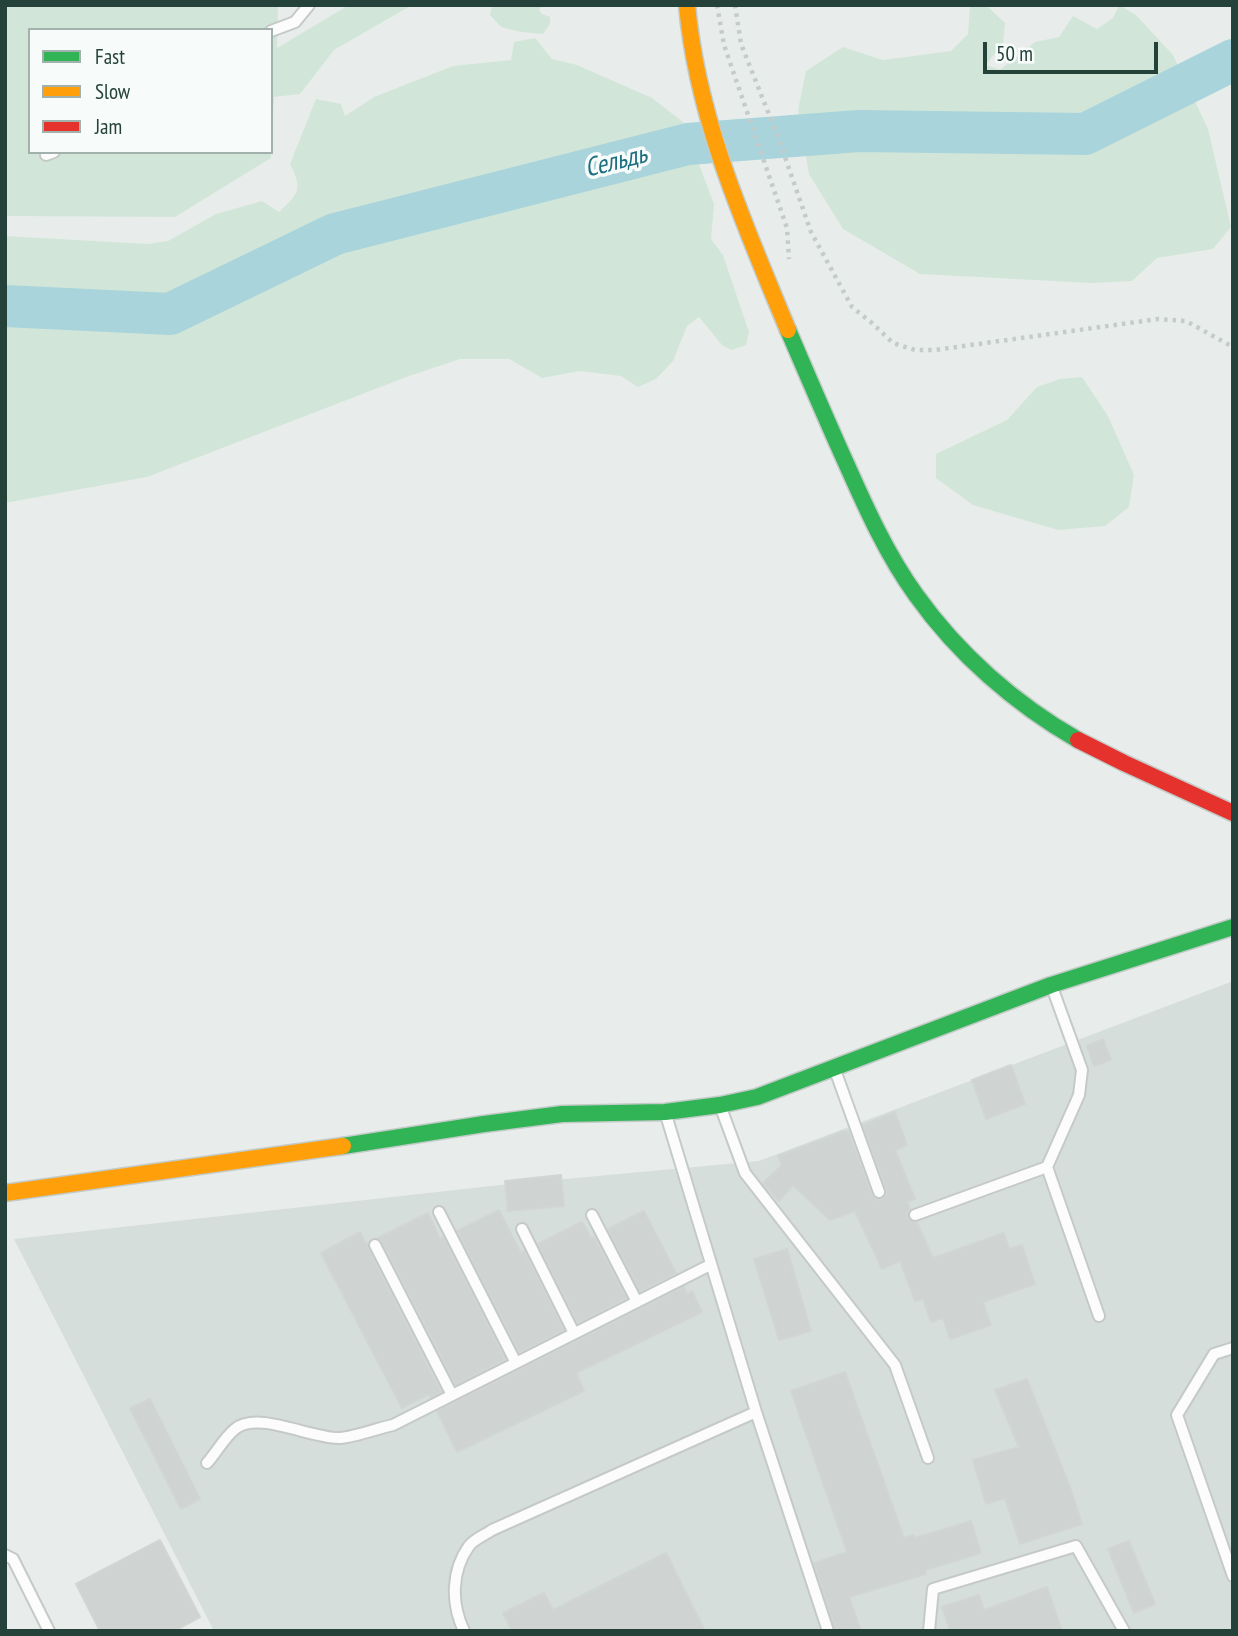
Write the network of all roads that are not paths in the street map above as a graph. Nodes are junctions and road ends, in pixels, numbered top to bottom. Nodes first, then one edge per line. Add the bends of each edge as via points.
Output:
1 (309, 5) edge
2 (687, 5) edge
3 (273, 30) edge
4 (1233, 813) edge
5 (1233, 927) edge
6 (1051, 985) junction
7 (834, 1068) junction
8 (720, 1105) junction
9 (665, 1112) junction
10 (1047, 1167) junction
11 (879, 1192) dead end
12 (5, 1193) edge
13 (439, 1212) dead end
14 (592, 1215) dead end
15 (915, 1215) dead end
16 (522, 1229) dead end
17 (375, 1245) dead end
18 (710, 1265) junction
19 (637, 1302) junction
20 (1098, 1316) dead end
21 (574, 1334) junction
22 (1233, 1348) edge
23 (516, 1363) junction
24 (452, 1395) junction
25 (756, 1412) junction
26 (928, 1458) dead end
27 (207, 1463) dead end
28 (5, 1555) edge
29 (1233, 1576) edge
30 (49, 1631) edge
31 (464, 1631) edge
32 (828, 1631) edge
33 (929, 1631) edge
34 (1124, 1631) edge

1 - 3 lane via 295,22
2 - 4 street via 708,118 750,239 862,498 889,553 925,608 964,652 1060,730
5 - 6 street
6 - 7 street
6 - 10 lane via 1082,1070 1079,1095
7 - 8 street via 757,1097
7 - 11 lane
8 - 9 street
8 - 26 lane via 745,1173 895,1364
9 - 12 street via 536,1117
9 - 18 lane
10 - 15 lane
10 - 20 lane
13 - 23 lane
14 - 19 lane
16 - 21 lane
17 - 24 lane
18 - 19 lane
18 - 25 lane
19 - 21 lane
21 - 23 lane
22 - 29 lane via 1214,1354 1177,1415
23 - 24 lane
24 - 27 lane via 393,1425 341,1438 265,1422 247,1423 235,1429
25 - 31 lane via 470,1543 454,1591
25 - 32 lane
28 - 30 lane via 13,1559
33 - 34 lane via 933,1589 1076,1546

